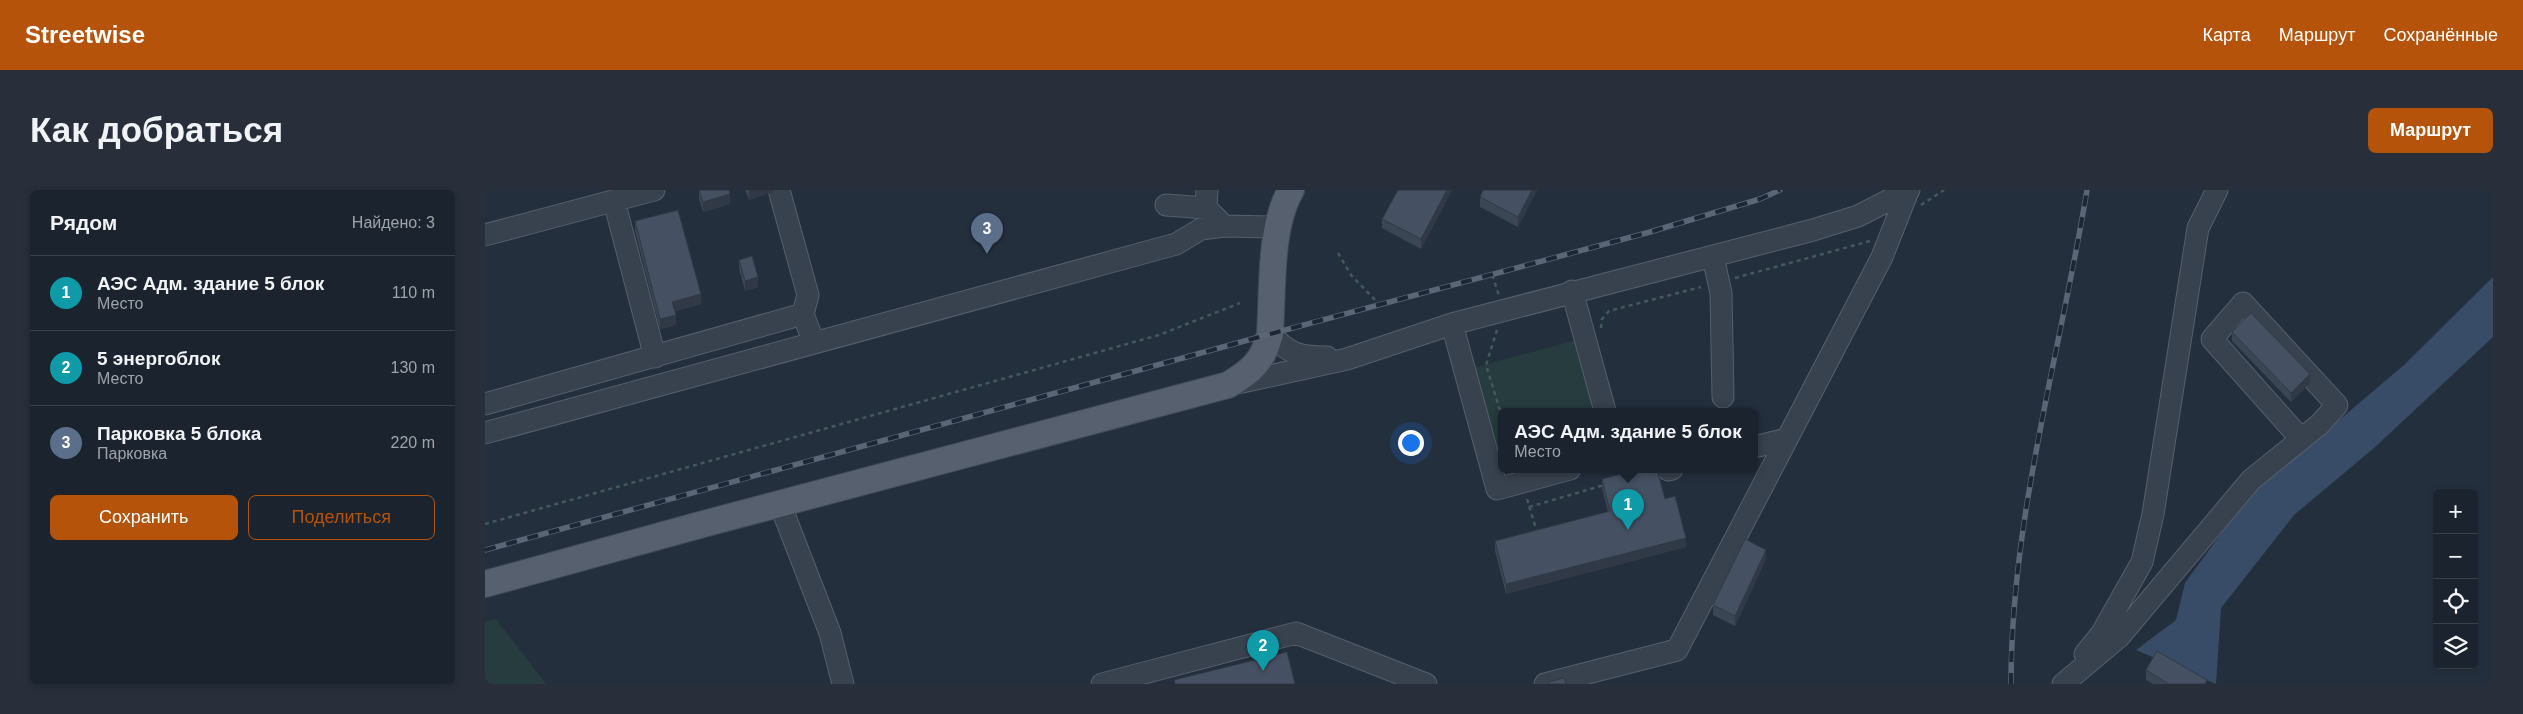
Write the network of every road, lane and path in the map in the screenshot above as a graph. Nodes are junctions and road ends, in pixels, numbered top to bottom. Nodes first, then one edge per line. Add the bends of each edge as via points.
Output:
1 (654, 190) edge
2 (779, 190) edge
3 (1291, 190) edge
4 (1908, 190) edge
5 (1944, 190) edge
6 (2217, 190) edge
7 (1207, 199) edge
8 (614, 200) junction
9 (1166, 205) dead end
10 (1895, 223) junction
11 (1224, 226) junction
12 (1278, 227) junction
13 (485, 235) edge
14 (1338, 253) dead end
15 (1713, 256) junction
16 (1492, 274) dead end
17 (1719, 282) junction
18 (1572, 291) junction
19 (1241, 303) dead end
20 (803, 314) junction
21 (1452, 324) junction
22 (1599, 333) dead end
23 (1270, 334) junction
24 (814, 343) junction
25 (655, 357) junction
26 (1347, 359) junction
27 (1486, 365) dead end
28 (1228, 386) junction
29 (1723, 397) dead end
30 (485, 404) edge
31 (1499, 408) edge
32 (1604, 408) edge
33 (485, 433) edge
34 (1787, 439) junction
35 (2301, 439) junction
36 (1758, 446) edge
37 (1555, 473) edge
38 (1521, 482) junction
39 (1610, 483) edge
40 (780, 504) junction
41 (1529, 507) junction
42 (485, 524) edge
43 (1539, 539) edge
44 (485, 584) edge
45 (843, 684) edge
46 (1102, 684) edge
47 (1426, 684) edge
48 (1545, 684) edge
49 (2063, 684) edge

1 - 8 lane
2 - 20 lane via 808,295
3 - 12 main road
4 - 10 lane
4 - 15 lane via 1858,216
5 - 10 path
6 - 49 lane via 2198,228 2153,514 2142,562 2102,633
7 - 9 lane
7 - 11 lane
8 - 13 lane
8 - 25 lane
10 - 17 path via 1873,240
10 - 34 lane via 1882,257
11 - 12 lane
11 - 24 lane via 1201,229 1176,244
12 - 23 main road
14 - 16 path via 1351,275 1379,304
15 - 17 lane
15 - 18 lane
17 - 22 path via 1609,311 1602,319
17 - 29 lane
18 - 21 lane
18 - 32 lane
19 - 42 path via 1159,335
20 - 24 lane
20 - 25 lane
21 - 26 lane
21 - 38 lane via 1497,489
23 - 26 lane via 1293,353
23 - 28 main road via 1256,365
24 - 33 lane
25 - 30 lane
26 - 28 lane
27 - 31 path
28 - 40 main road
34 - 36 lane
34 - 48 lane via 1677,650
35 - 35 lane via 2337,406 2243,303 2212,339
35 - 49 lane via 2251,480 2119,637
37 - 38 lane
38 - 41 path
39 - 41 path
40 - 44 main road
40 - 45 lane via 830,633
41 - 43 path
46 - 47 lane via 1296,633

